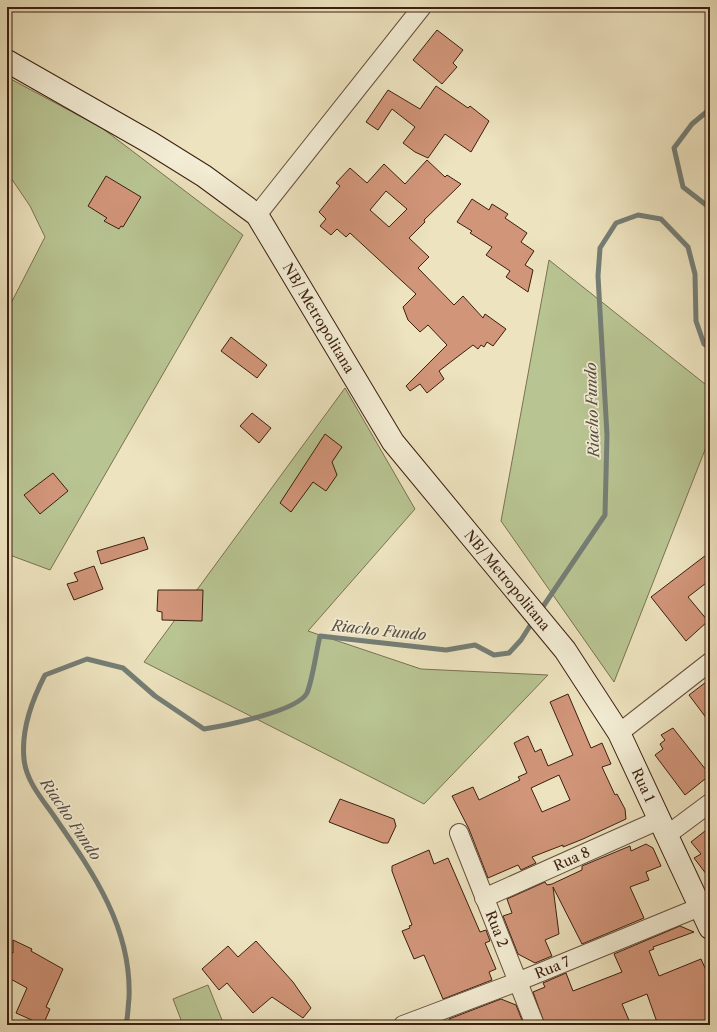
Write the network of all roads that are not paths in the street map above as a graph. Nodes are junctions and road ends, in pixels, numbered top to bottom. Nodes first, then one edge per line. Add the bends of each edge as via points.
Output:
1 (422, 7) edge
2 (7, 61) edge
3 (257, 215) junction
4 (565, 650) joint
5 (710, 662) edge
6 (619, 733) junction
7 (710, 803) edge
8 (663, 828) junction
9 (460, 833) dead end
10 (484, 898) junction
11 (700, 907) junction
12 (710, 928) edge
13 (517, 982) junction
14 (404, 1025) edge
15 (535, 1025) edge

1 - 3 street
2 - 3 street, NB/ Metropolitana via 204,176
3 - 4 street, NB/ Metropolitana via 393,442
4 - 6 street, Rua 1
5 - 6 street
6 - 8 street, Rua 1
7 - 8 street, Rua 8
8 - 10 street, Rua 8
8 - 11 street, Rua 1
9 - 10 street, Rua 2
10 - 13 street, Rua 2
11 - 12 street, Rua 1
11 - 13 street, Rua 7
13 - 14 street, Rua 7
13 - 15 street, Rua 2

